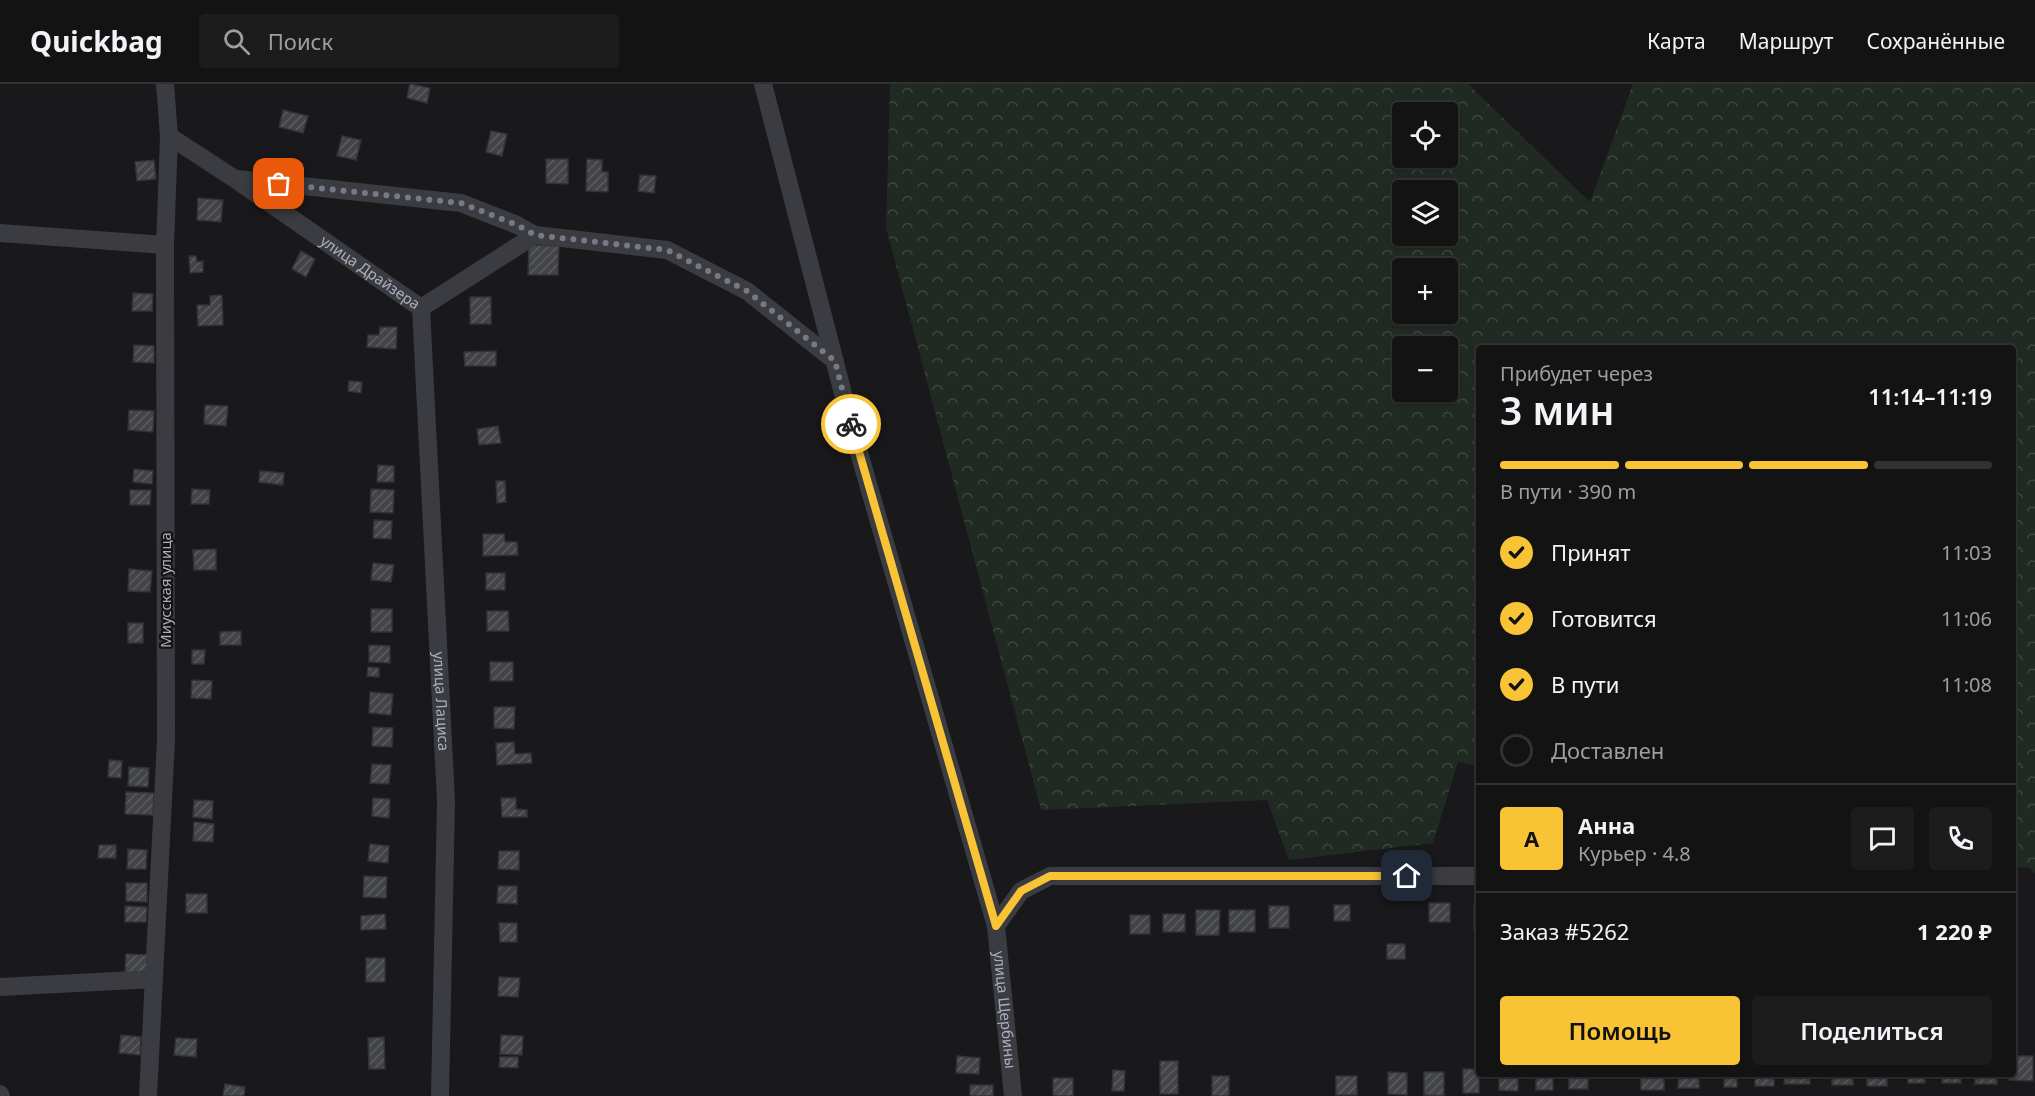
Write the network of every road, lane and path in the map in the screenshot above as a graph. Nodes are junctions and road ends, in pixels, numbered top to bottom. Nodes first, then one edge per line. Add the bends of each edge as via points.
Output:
1 (165, 84) edge
2 (763, 84) edge
3 (169, 136) junction
4 (235, 179) junction
5 (0, 233) edge
6 (535, 235) junction
7 (165, 245) junction
8 (421, 308) junction
9 (835, 361) junction
10 (1476, 876) edge
11 (996, 926) junction
12 (154, 979) junction
13 (0, 987) edge
14 (148, 1096) edge
15 (440, 1096) edge
16 (1013, 1096) edge

1 - 3 street, Миусская улица
2 - 9 street
3 - 4 street, улица Драйзера
3 - 7 street, Миусская улица
4 - 6 street via 461,203
4 - 8 street, улица Драйзера
5 - 7 street
6 - 8 street, улица Драйзера
6 - 9 street via 667,250 747,291
7 - 12 street, Миусская улица via 166,740
8 - 15 street, улица Лациса via 446,801
9 - 11 street
10 - 11 street via 1050,876 1021,891
11 - 16 street, улица Щербины
12 - 13 street
12 - 14 street, Миусская улица

